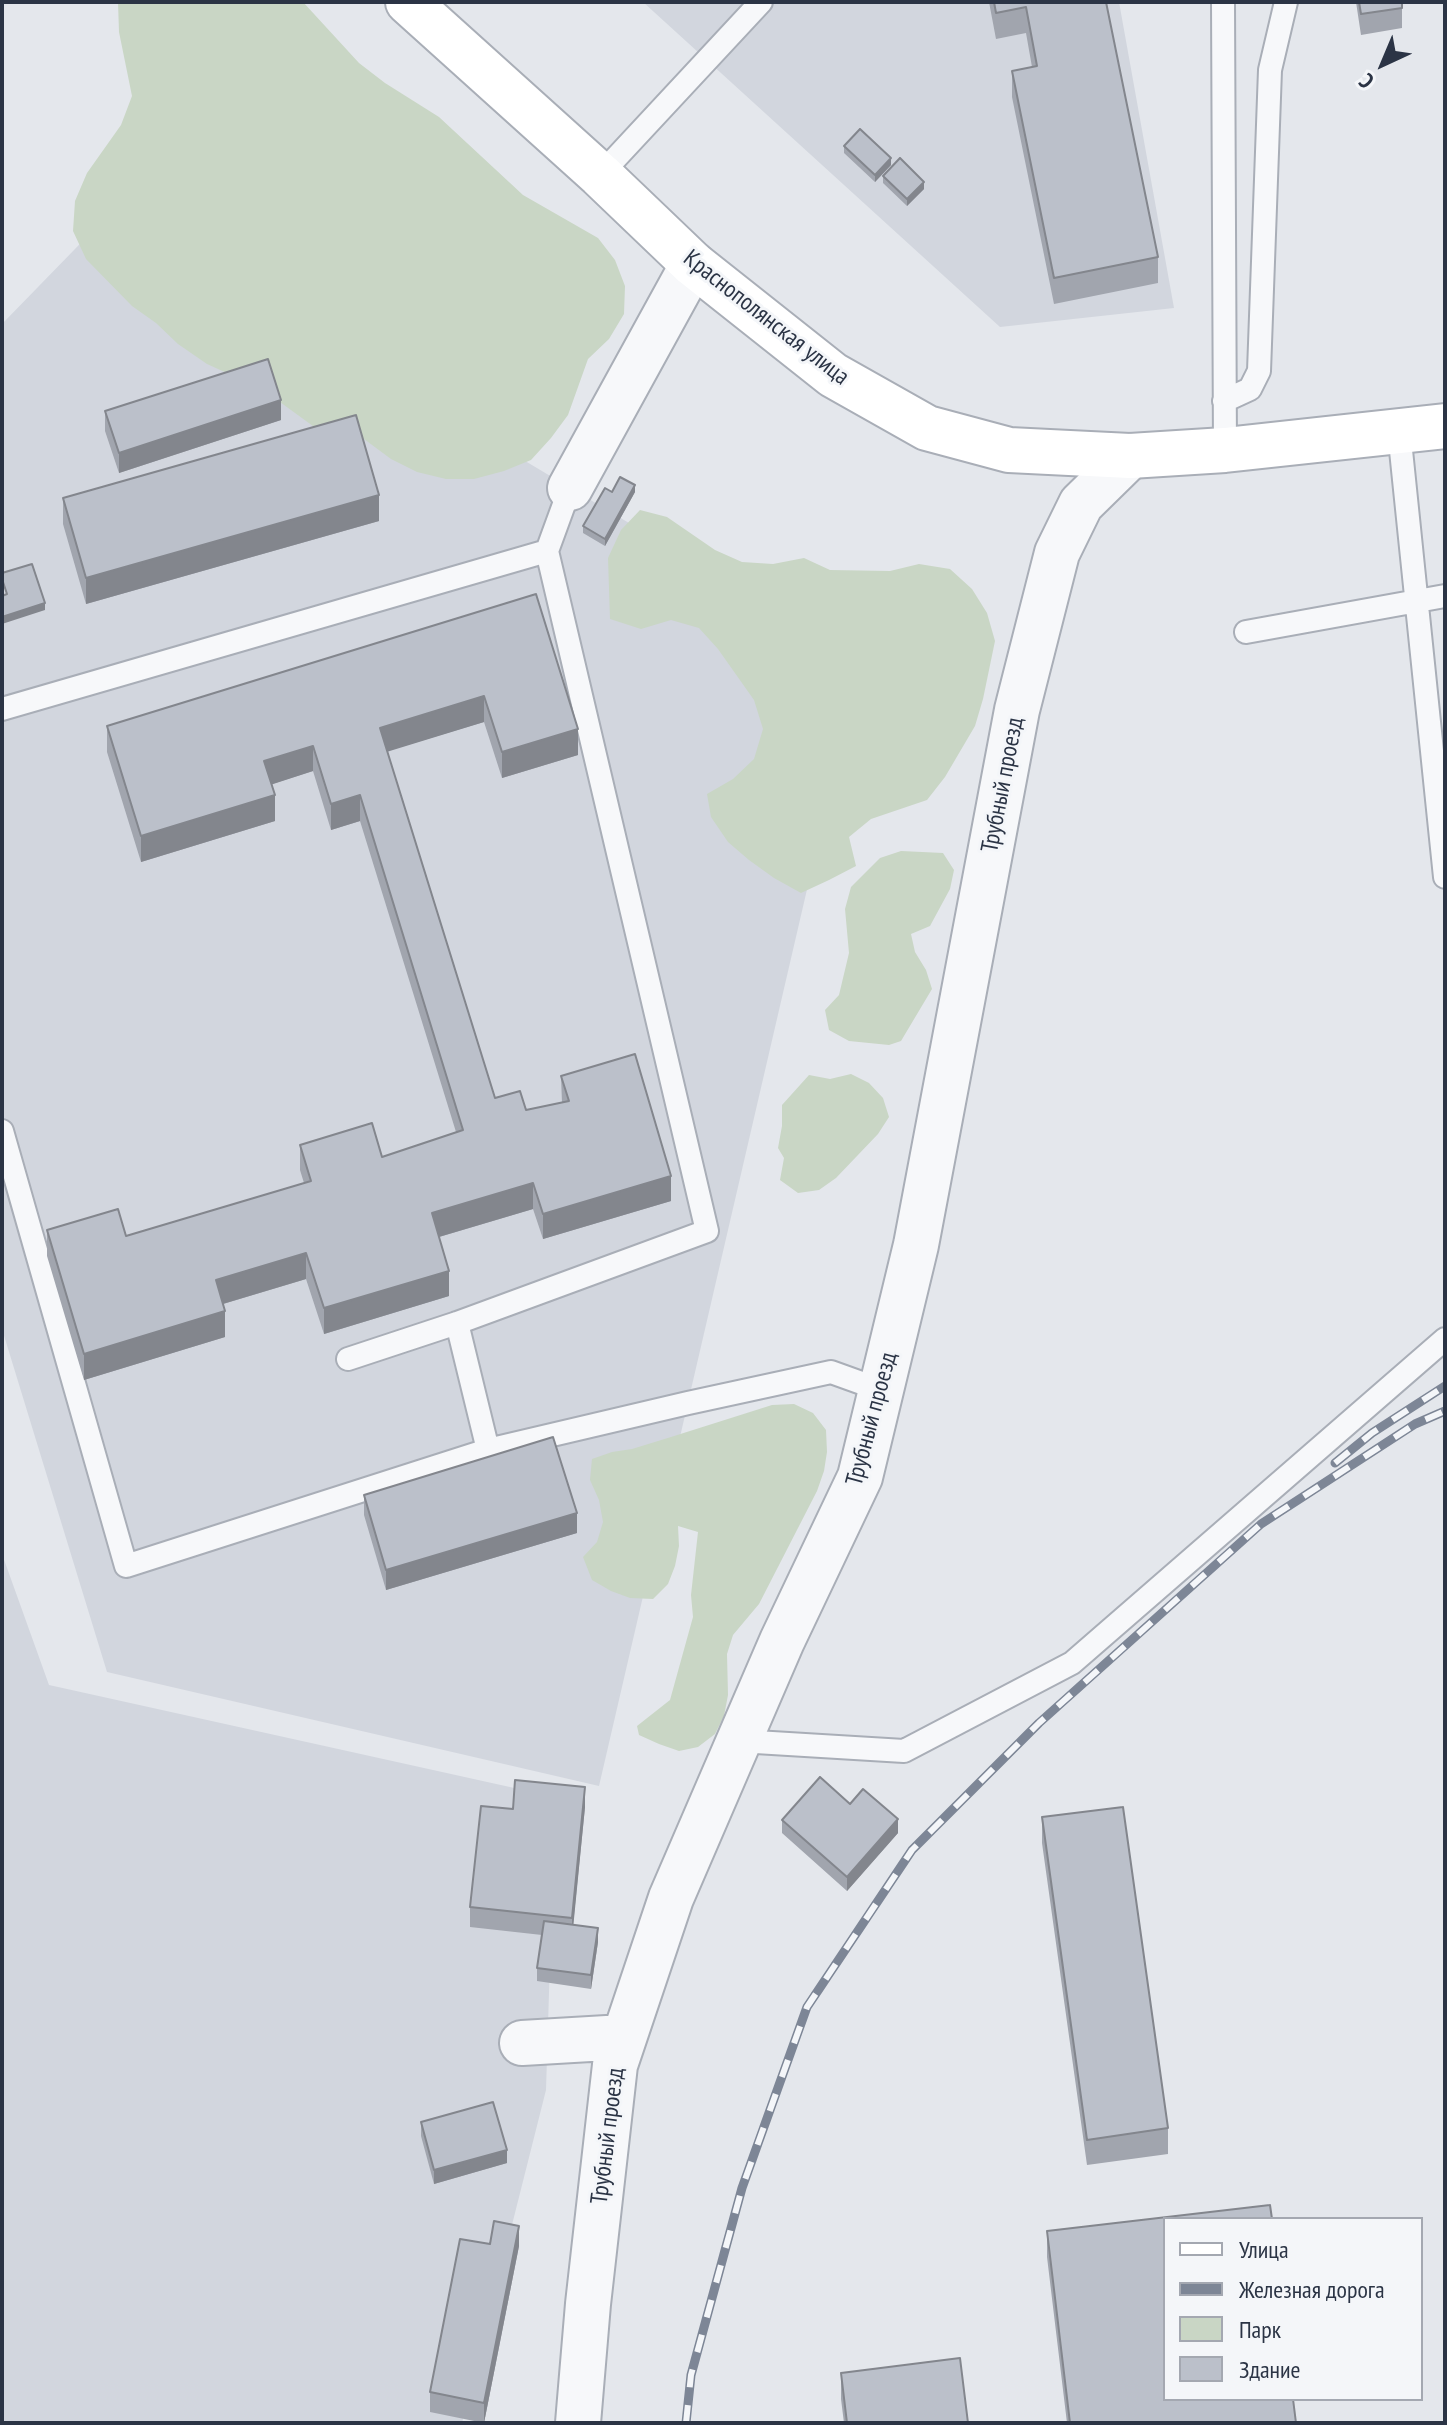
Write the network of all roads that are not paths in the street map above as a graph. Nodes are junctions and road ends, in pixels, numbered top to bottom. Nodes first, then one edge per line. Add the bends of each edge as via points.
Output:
1 (408, 2) edge
2 (761, 2) edge
3 (1223, 2) edge
4 (1286, 2) edge
5 (600, 175) junction
6 (693, 264) junction
7 (1224, 401) junction
8 (1445, 426) edge
9 (1399, 431) junction
10 (1225, 450) junction
11 (1130, 456) junction
12 (570, 488) joint
13 (547, 551) junction
14 (1445, 596) edge
15 (1415, 601) junction
16 (1246, 632) dead end
17 (2, 709) edge
18 (1445, 877) edge
19 (2, 1131) edge
20 (457, 1323) junction
21 (1445, 1339) edge
22 (348, 1359) dead end
23 (881, 1390) junction
24 (488, 1450) junction
25 (739, 1741) junction
26 (624, 2037) junction
27 (522, 2043) dead end
28 (578, 2423) edge

1 - 5 main road, Краснополянская улица
2 - 5 lane
3 - 7 lane
4 - 7 lane via 1270,70 1259,371 1250,389
5 - 6 main road, Краснополянская улица
6 - 11 main road, Краснополянская улица via 833,375 927,428 1009,450
6 - 12 street
7 - 10 lane
8 - 9 main road, Краснополянская улица
9 - 10 main road, Краснополянская улица
9 - 15 lane
10 - 11 main road, Краснополянская улица
11 - 23 street, Трубный проезд via 1081,504 1057,553 1017,710 916,1245
12 - 13 lane
13 - 17 lane
13 - 20 lane via 707,1231
14 - 15 lane
15 - 16 lane
15 - 18 lane
19 - 24 lane via 126,1566
20 - 22 lane
20 - 24 lane
21 - 25 lane via 1072,1663 904,1751
23 - 24 lane via 831,1372
23 - 25 street, Трубный проезд via 860,1477
25 - 26 street, Трубный проезд via 671,1898
26 - 27 street
26 - 28 street, Трубный проезд via 615,2065

